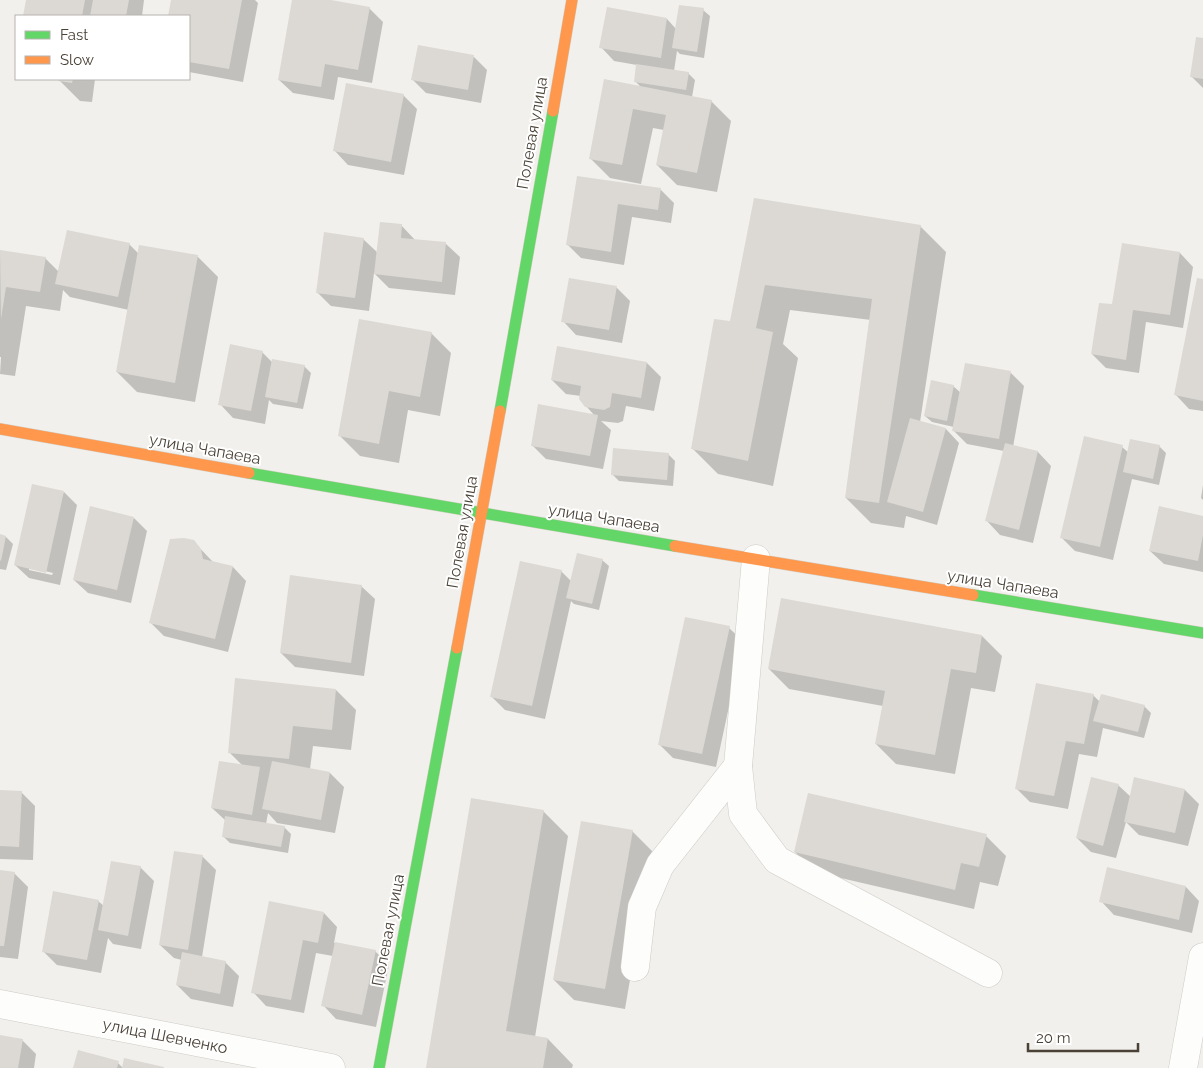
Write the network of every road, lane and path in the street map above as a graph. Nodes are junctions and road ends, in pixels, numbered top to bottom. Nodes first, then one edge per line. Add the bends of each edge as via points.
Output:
1 (572, 0) edge
2 (0, 429) edge
3 (482, 514) junction
4 (756, 560) junction
5 (1203, 633) edge
6 (738, 766) junction
7 (1203, 957) edge
8 (635, 966) dead end
9 (988, 973) dead end
10 (0, 1004) edge
11 (331, 1068) edge
12 (379, 1068) edge
13 (1183, 1068) edge

1 - 3 street, Полевая улица
2 - 3 street, улица Чапаева
3 - 4 street, улица Чапаева
3 - 12 street, Полевая улица
4 - 5 street, улица Чапаева
4 - 6 street
6 - 8 street via 660,865 642,907
6 - 9 street via 743,814 777,860
7 - 13 street
10 - 11 street, улица Шевченко

